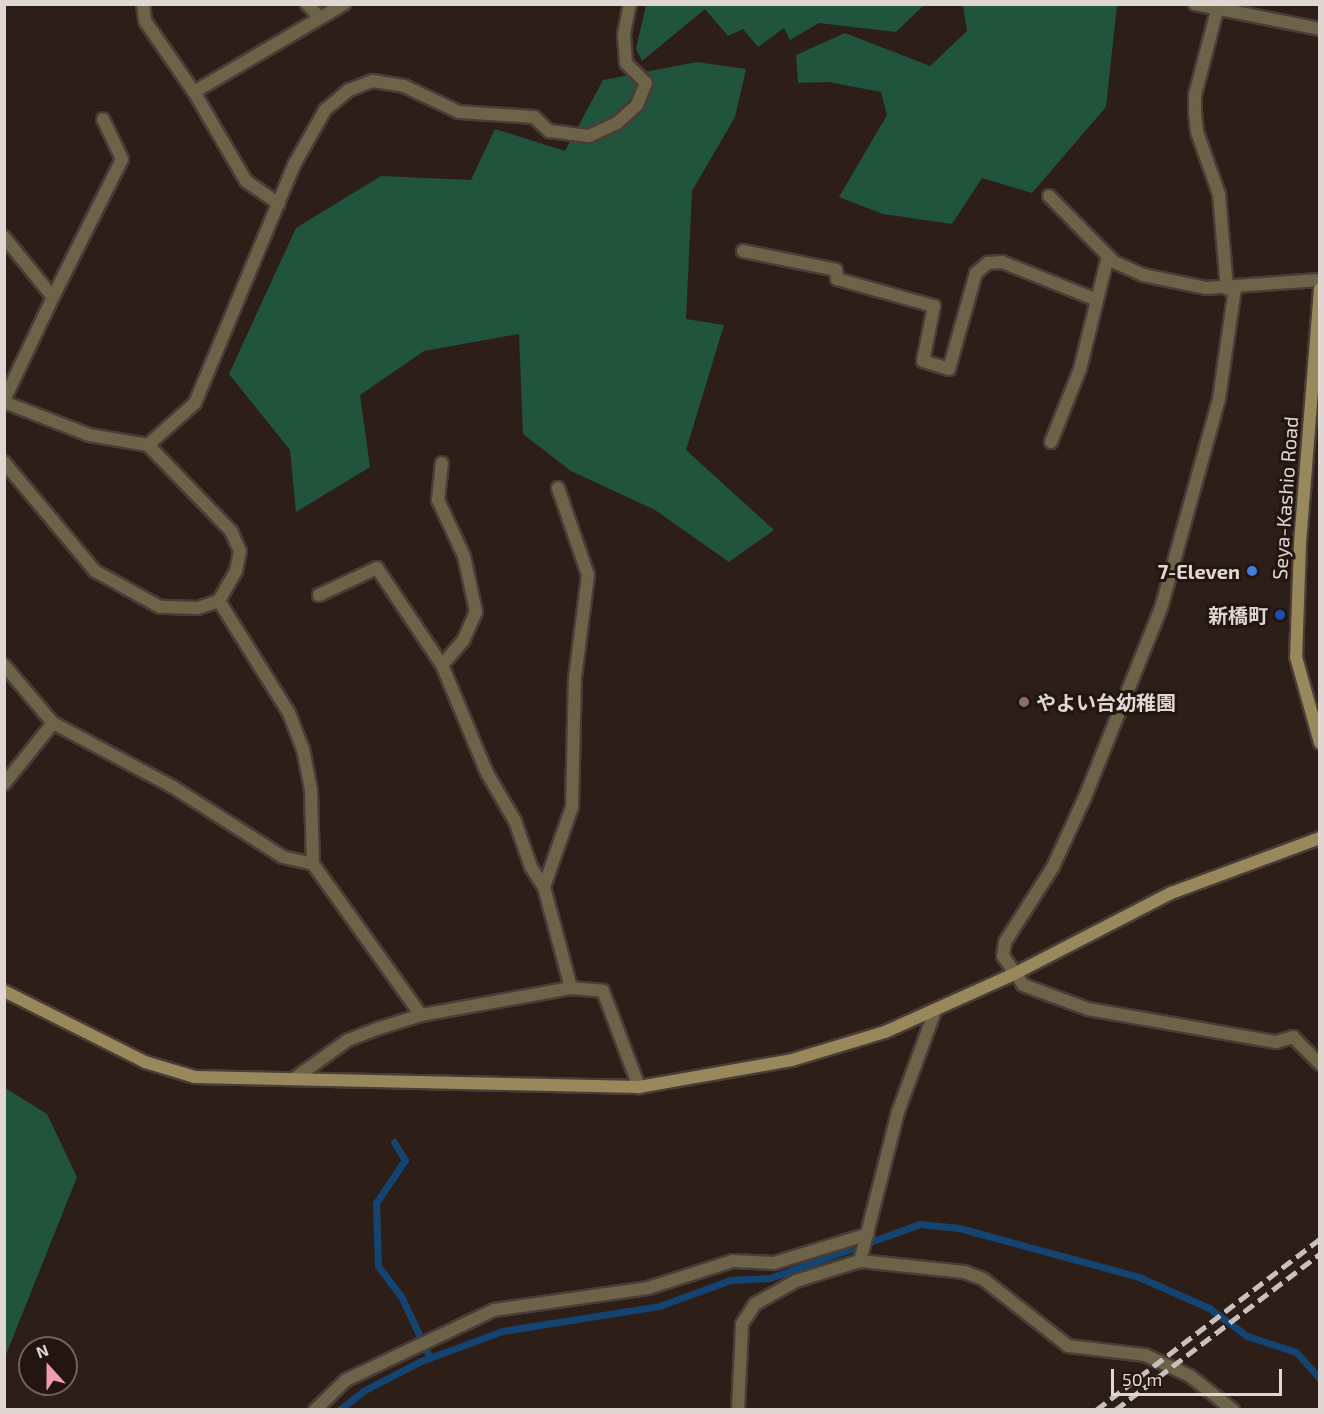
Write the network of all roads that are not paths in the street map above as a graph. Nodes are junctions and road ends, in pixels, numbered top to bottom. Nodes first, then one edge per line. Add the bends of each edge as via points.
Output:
1 (143, 4) edge
2 (307, 4) edge
3 (344, 4) edge
4 (630, 4) edge
5 (1196, 4) edge
6 (1217, 10) junction
7 (320, 18) junction
8 (1320, 29) edge
9 (194, 92) junction
10 (103, 119) dead end
11 (1049, 196) dead end
12 (279, 204) junction
13 (4, 237) edge
14 (743, 251) dead end
15 (1108, 256) junction
16 (1320, 280) edge
17 (1231, 288) junction
18 (1320, 290) edge
19 (53, 297) junction
20 (1097, 300) junction
21 (1316, 360) edge
22 (4, 401) edge
23 (1051, 442) dead end
24 (148, 445) junction
25 (4, 462) edge
26 (442, 463) dead end
27 (558, 488) dead end
28 (319, 595) dead end
29 (219, 601) junction
30 (4, 665) edge
31 (442, 665) junction
32 (53, 723) junction
33 (1320, 743) edge
34 (4, 784) edge
35 (1320, 838) edge
36 (313, 864) junction
37 (544, 887) junction
38 (1014, 974) junction
39 (571, 988) junction
40 (4, 992) edge
41 (935, 1011) junction
42 (421, 1015) junction
43 (1320, 1064) edge
44 (295, 1078) junction
45 (639, 1087) junction
46 (868, 1234) junction
47 (860, 1261) junction
48 (315, 1410) edge
49 (738, 1410) edge
50 (1233, 1410) edge

1 - 9 street via 145,21
2 - 7 street
3 - 7 street
4 - 12 street via 624,34 626,63 646,84 637,105 617,123 589,136 549,131 534,117 459,112 404,86 374,81 349,90 325,110 308,134
5 - 6 street
6 - 8 street
6 - 17 street via 1195,95 1195,112 1197,132 1219,194
7 - 9 street
9 - 12 street via 246,181
10 - 19 street via 122,159
11 - 15 street
12 - 24 street via 195,403
13 - 19 street
14 - 20 street via 836,270 837,279 934,306 922,361 949,369 976,273 988,263 1002,262
15 - 17 street via 1170,283
15 - 20 street
16 - 17 street
17 - 38 street via 1219,399 1161,608 1053,867 1005,942 1003,956
18 - 21 street, Seya-Kashio Road
19 - 22 street
20 - 23 street via 1080,369
21 - 33 street, Seya-Kashio Road via 1296,657
22 - 24 street via 89,435
24 - 29 street via 231,531 240,551 236,571
25 - 29 street via 95,571 160,607 197,608
26 - 31 street via 438,500 464,556 476,612 463,641
27 - 37 street via 588,575 575,678 572,807
28 - 31 street via 377,568
29 - 36 street via 283,704 303,749 311,790
30 - 32 street
31 - 37 street via 487,773 515,821 531,867
32 - 34 street
32 - 36 street via 173,787 283,857
35 - 38 street via 1171,893
36 - 42 street
37 - 39 street
38 - 41 street
38 - 43 street via 1023,985 1088,1009 1276,1042 1293,1038
39 - 42 street
39 - 45 street via 603,991
40 - 44 street via 145,1062 195,1077
41 - 45 street via 846,1047
41 - 46 street via 898,1112
42 - 44 street via 348,1040
44 - 45 street
46 - 47 street
46 - 48 street via 774,1263 733,1261 648,1288 494,1310 346,1380
47 - 49 street via 796,1281 755,1304 742,1324
47 - 50 street via 984,1279 1068,1346 1145,1355 1190,1376

